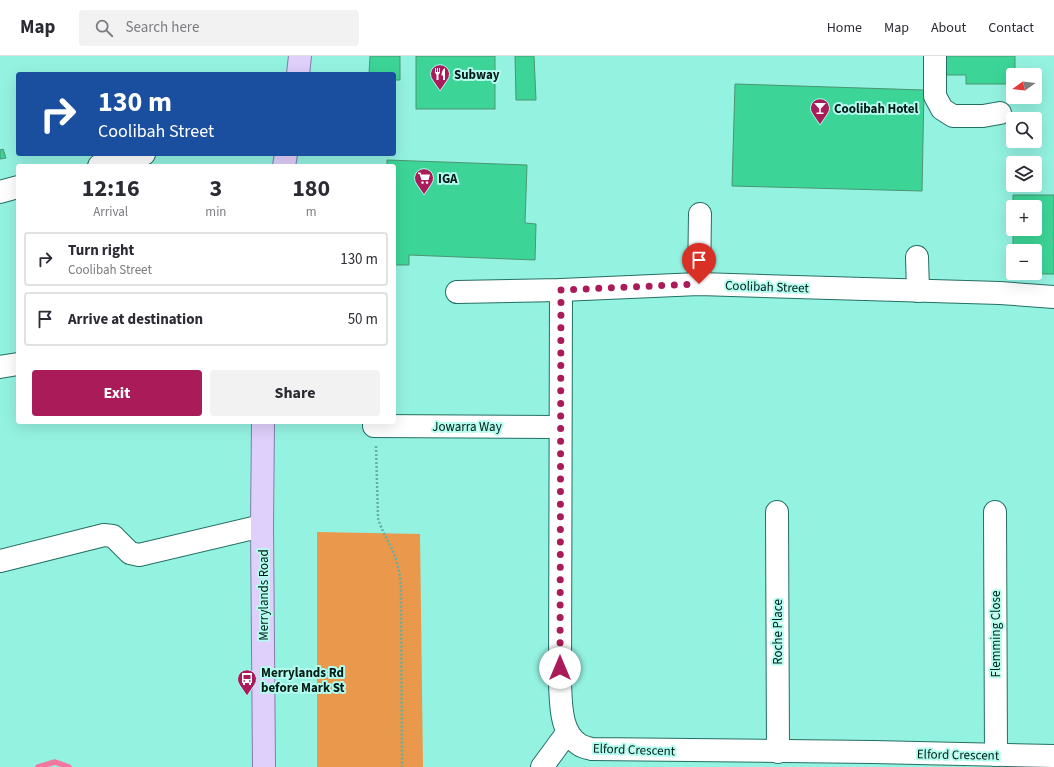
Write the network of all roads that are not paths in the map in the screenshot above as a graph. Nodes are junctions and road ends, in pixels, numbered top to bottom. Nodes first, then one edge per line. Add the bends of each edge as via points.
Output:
1 (300, 56) edge
2 (935, 56) edge
3 (298, 72) edge
4 (1000, 113) dead end
5 (136, 156) edge
6 (106, 164) edge
7 (16, 188) edge
8 (0, 192) edge
9 (700, 214) dead end
10 (917, 258) dead end
11 (699, 284) junction
12 (561, 290) junction
13 (918, 291) junction
14 (457, 292) dead end
15 (1054, 296) edge
16 (16, 364) edge
17 (0, 367) edge
18 (263, 424) edge
19 (374, 426) road end
20 (560, 427) junction
21 (777, 512) dead end
22 (995, 512) dead end
23 (262, 526) junction
24 (0, 561) edge
25 (567, 733) junction
26 (778, 752) junction
27 (996, 755) junction
28 (1054, 756) edge
29 (873, 760) edge
30 (264, 767) edge
31 (542, 767) edge

1 - 3 main road
2 - 4 street via 935,96 942,108 953,116
5 - 6 street
7 - 8 street
9 - 11 street
10 - 13 street
11 - 12 street, Coolibah Street
11 - 13 street, Coolibah Street
12 - 14 street, Coolibah Street
12 - 20 street
13 - 15 street, Coolibah Street
16 - 17 street
18 - 23 main road, Merrylands Road
19 - 20 street, Jowarra Way
20 - 25 street via 560,683
21 - 26 street, Roche Place
22 - 27 street, Flemming Close
23 - 24 street via 139,555 130,553 113,536 104,535
23 - 30 main road, Merrylands Road
25 - 26 street, Elford Crescent via 579,745 592,749
25 - 31 street
26 - 29 street, Elford Crescent
27 - 28 street, Elford Crescent
27 - 29 street, Elford Crescent

